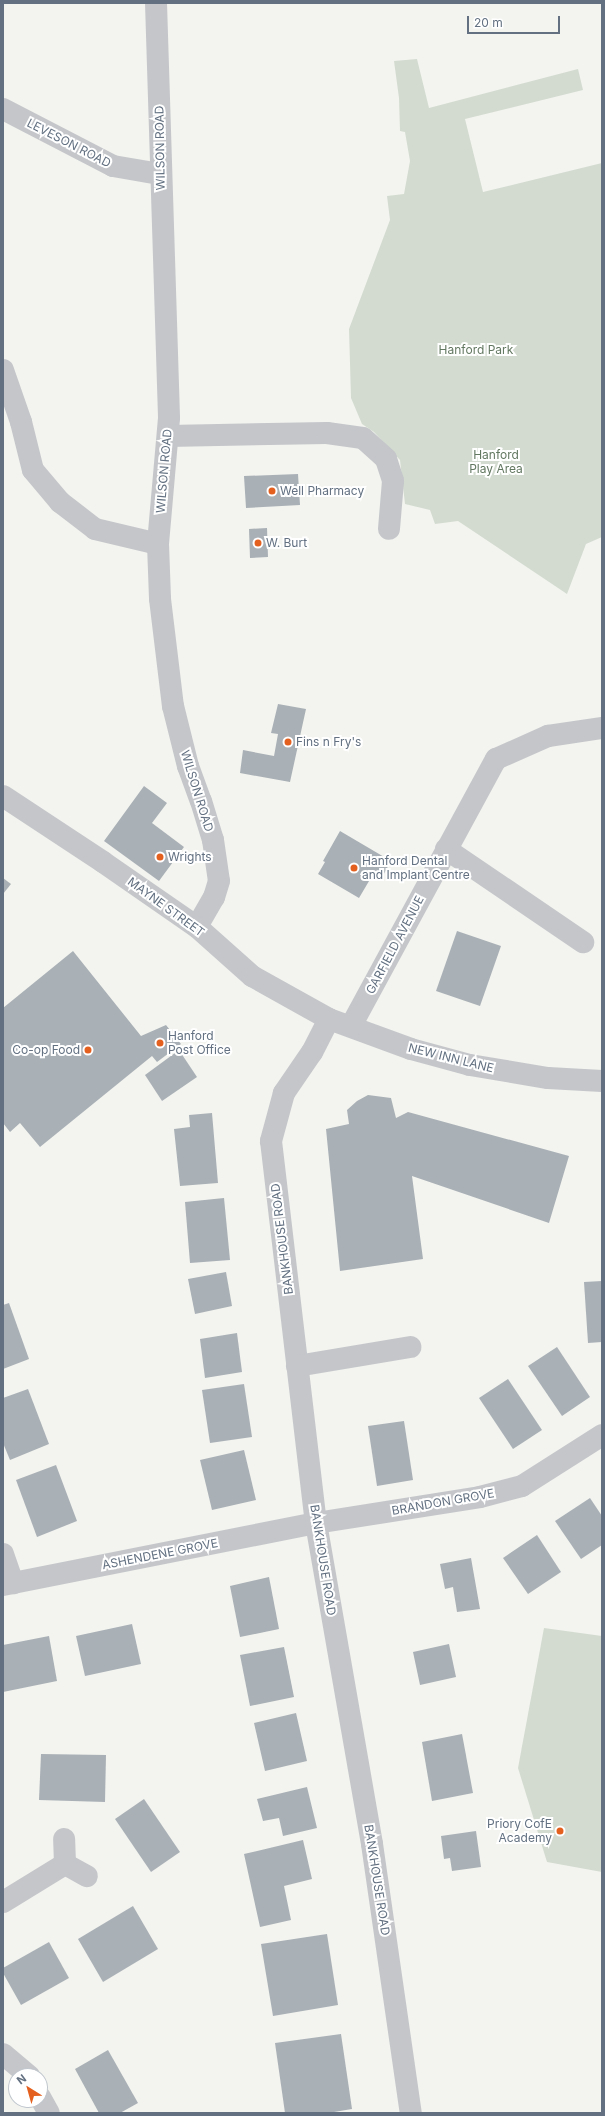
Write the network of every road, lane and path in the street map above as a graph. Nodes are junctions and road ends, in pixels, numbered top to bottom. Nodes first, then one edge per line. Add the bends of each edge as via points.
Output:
1 (156, 3) edge
2 (3, 109) edge
3 (160, 174) junction
4 (3, 370) edge
5 (168, 436) junction
6 (389, 529) dead end
7 (158, 544) junction
8 (602, 728) edge
9 (3, 796) edge
10 (446, 849) junction
11 (196, 927) junction
12 (583, 942) dead end
13 (329, 1019) junction
14 (351, 1026) junction
15 (602, 1081) edge
16 (410, 1347) dead end
17 (298, 1366) junction
18 (602, 1435) edge
19 (316, 1523) junction
20 (3, 1554) edge
21 (8, 1584) edge
22 (64, 1839) dead end
23 (65, 1864) junction
24 (88, 1876) dead end
25 (3, 1902) edge
26 (3, 2054) edge
27 (20, 2068) edge
28 (411, 2113) edge

1 - 3 street, WILSON ROAD
2 - 3 street, LEVESON ROAD via 113,166
3 - 5 street, WILSON ROAD
4 - 7 street via 21,422 33,470 60,502 95,529
5 - 6 street via 327,433 363,438 386,459 393,482
5 - 7 street, WILSON ROAD
7 - 11 street, WILSON ROAD via 160,599 173,706 188,766 201,802 219,881 214,896
8 - 10 street, GARFIELD AVENUE via 548,736 496,759
9 - 11 street, MAYNE STREET
10 - 12 street
10 - 14 street, GARFIELD AVENUE
11 - 13 street, MAYNE STREET via 252,976
13 - 14 street, NEW INN LANE
13 - 17 street, BANKHOUSE ROAD via 312,1052 284,1093 271,1141
14 - 15 street, NEW INN LANE via 411,1049 470,1065 548,1078
16 - 17 street
17 - 19 street, BANKHOUSE ROAD
18 - 19 street, BRANDON GROVE via 522,1486 480,1497
19 - 21 street, ASHENDENE GROVE
19 - 28 street, BANKHOUSE ROAD via 372,1844
20 - 21 street
22 - 23 street
23 - 24 street
23 - 25 street
26 - 27 street

